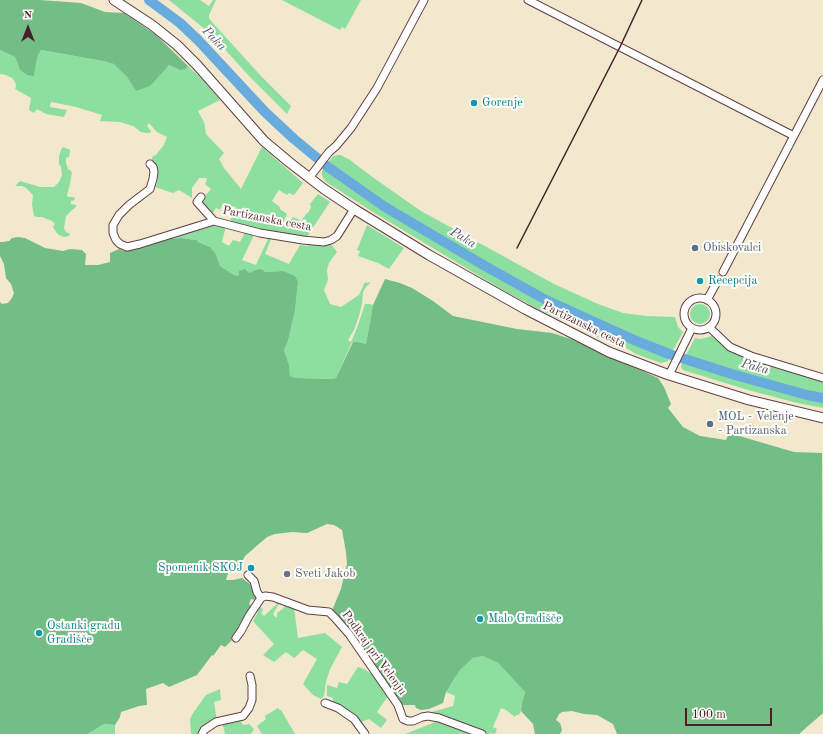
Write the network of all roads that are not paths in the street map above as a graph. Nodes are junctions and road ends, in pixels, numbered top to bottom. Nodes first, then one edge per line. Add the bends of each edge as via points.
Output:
1 (114, 0) edge
2 (424, 0) edge
3 (528, 0) edge
4 (822, 85) edge
5 (794, 136) junction
6 (150, 164) dead end
7 (309, 178) junction
8 (201, 197) dead end
9 (354, 209) junction
10 (214, 221) junction
11 (723, 272) dead end
12 (718, 280) dead end
13 (707, 300) junction
14 (709, 327) junction
15 (692, 328) junction
16 (669, 375) junction
17 (823, 378) edge
18 (823, 418) edge
19 (248, 575) dead end
20 (261, 598) junction
21 (236, 638) dead end
22 (250, 676) dead end
23 (325, 703) dead end
24 (202, 734) edge
25 (365, 734) edge
26 (482, 734) edge

1 - 7 main road, Partizanska cesta via 177,45 264,140
2 - 7 street via 377,88 351,128
3 - 5 street
4 - 5 street
5 - 11 street
6 - 10 street, Partizanska cesta via 154,172 150,189 129,205 113,225 113,233 120,244 133,246
7 - 9 main road, Partizanska cesta
8 - 10 street via 197,202
9 - 10 street, Partizanska cesta via 337,236 324,242 260,233
9 - 16 main road, Partizanska cesta via 525,309 609,352
12 - 13 street
13 - 14 street via 713,305 715,312 714,321
13 - 15 street via 699,298 689,303 686,308 685,320
14 - 15 street via 701,330
14 - 17 street via 730,347
15 - 16 street
16 - 18 main road, Partizanska cesta via 749,400
19 - 20 street via 254,581
20 - 21 street
20 - 26 street, Podkraj pri Velenju via 273,597 308,610 329,612 353,640 398,705 403,719 413,721 428,716 439,718
22 - 24 street via 252,700 249,708 242,716 216,722
23 - 25 street via 354,719

